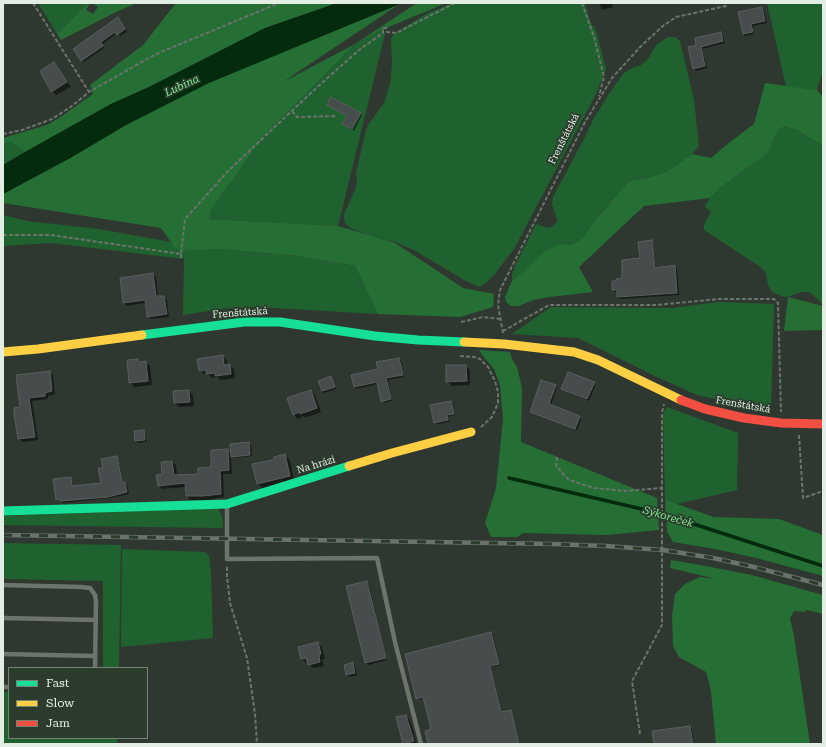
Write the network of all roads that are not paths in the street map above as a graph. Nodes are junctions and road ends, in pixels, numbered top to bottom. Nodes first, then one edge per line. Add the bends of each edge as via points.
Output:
1 (3, 352) edge
2 (823, 424) edge
3 (471, 432) road end
4 (227, 504) junction
5 (3, 511) edge
6 (3, 585) edge
7 (3, 618) edge
8 (96, 620) junction
9 (3, 654) edge
10 (95, 656) junction
11 (95, 667) edge
12 (421, 744) edge

1 - 2 main road, Frenštátská via 244,322 280,322 418,340 504,344 574,352 705,409 781,423
3 - 4 main road, Na hrázi via 392,453
4 - 5 main road, Na hrázi
4 - 12 lane via 227,559 377,558
6 - 8 lane via 90,588 95,595
7 - 8 lane
8 - 10 lane
9 - 10 lane
10 - 11 lane

